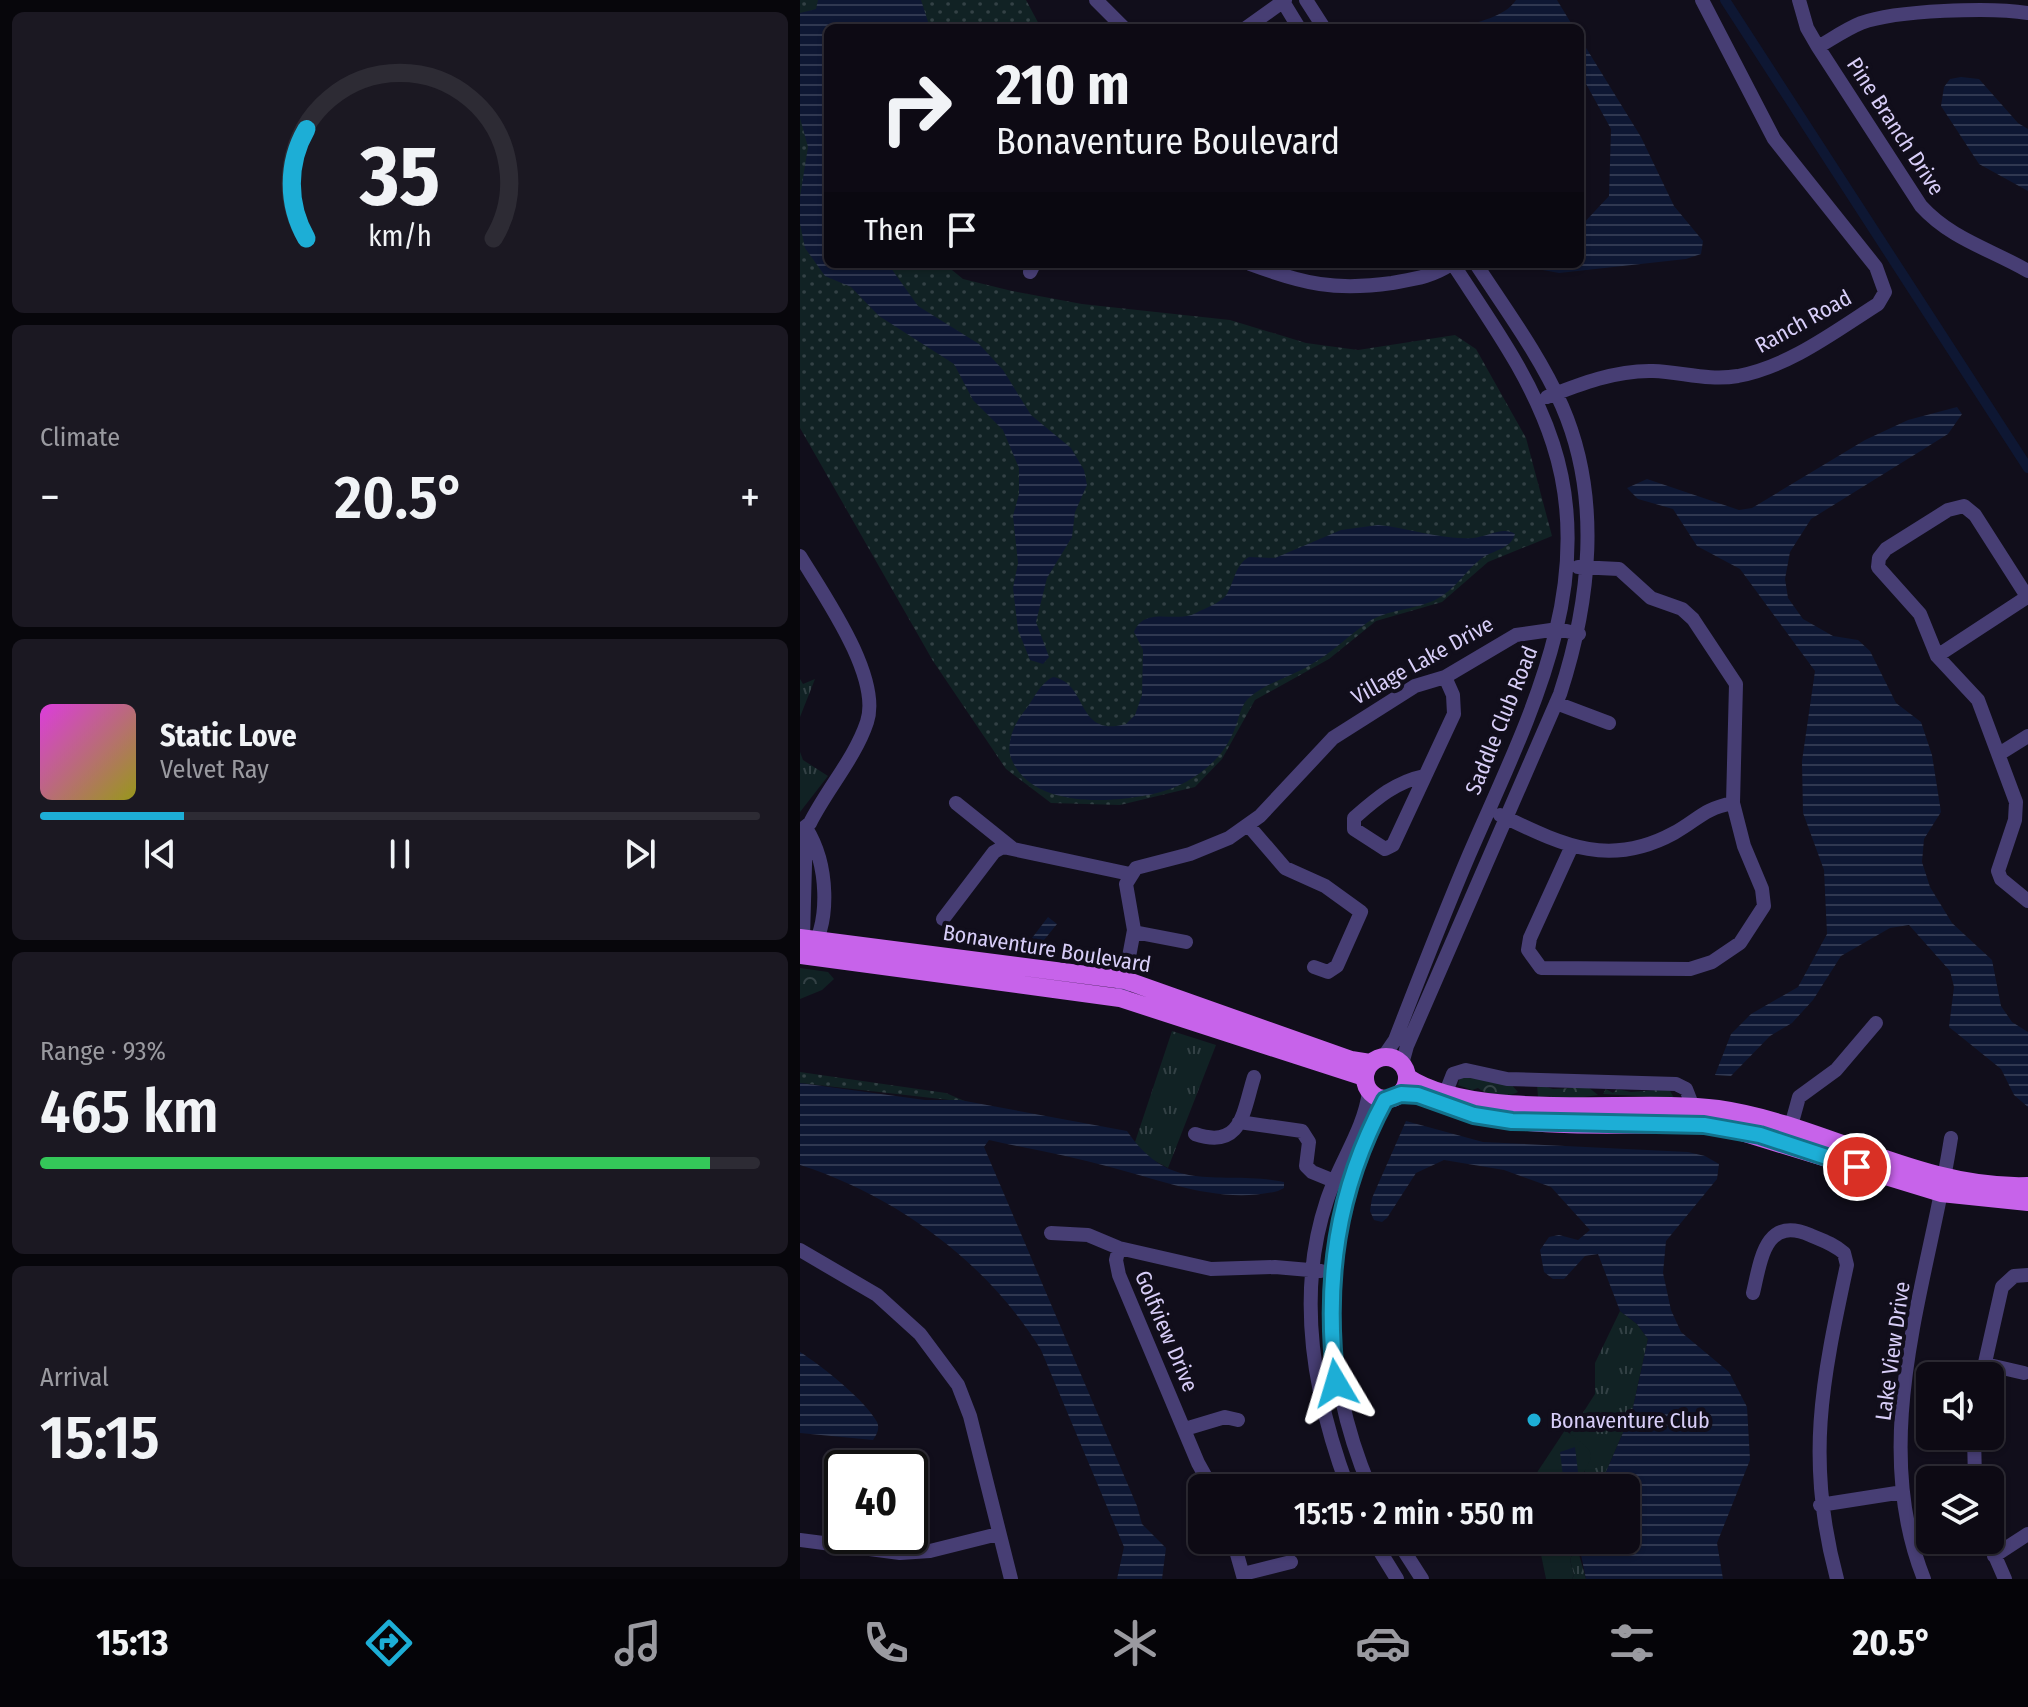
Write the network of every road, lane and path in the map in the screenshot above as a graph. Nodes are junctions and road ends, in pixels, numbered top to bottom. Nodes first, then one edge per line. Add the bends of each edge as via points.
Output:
1 (1096, 0) edge
2 (1306, 0) edge
3 (1702, 0) edge
4 (1799, 0) edge
5 (1283, 1) edge
6 (2028, 13) edge
7 (1120, 24) edge
8 (1251, 24) edge
9 (1297, 24) edge
10 (1321, 24) edge
11 (1818, 47) junction
12 (1262, 268) edge
13 (1454, 268) edge
14 (1478, 268) edge
15 (1425, 270) edge
16 (2028, 271) edge
17 (1556, 393) junction
18 (1537, 400) junction
19 (800, 556) edge
20 (1586, 567) junction
21 (1566, 568) junction
22 (2028, 598) edge
23 (1558, 629) junction
24 (1579, 634) junction
25 (1937, 656) junction
26 (1445, 677) junction
27 (1556, 703) junction
28 (1609, 723) dead end
29 (2028, 736) edge
30 (1999, 754) junction
31 (1424, 776) junction
32 (956, 803) dead end
33 (1733, 803) junction
34 (1488, 810) junction
35 (1507, 819) junction
36 (1248, 825) junction
37 (803, 830) edge
38 (1012, 848) junction
39 (1571, 848) junction
40 (1130, 874) junction
41 (2028, 901) edge
42 (943, 919) dead end
43 (1134, 932) junction
44 (1186, 942) dead end
45 (806, 946) edge
46 (1314, 967) dead end
47 (1123, 989) junction
48 (1876, 1023) dead end
49 (1254, 1077) dead end
50 (1385, 1078) junction
51 (1446, 1092) junction
52 (1693, 1107) junction
53 (1239, 1122) junction
54 (1195, 1134) dead end
55 (1788, 1135) junction
56 (1951, 1138) dead end
57 (1334, 1181) junction
58 (1943, 1185) junction
59 (2028, 1186) edge
60 (2028, 1202) edge
61 (1051, 1233) dead end
62 (1119, 1248) junction
63 (800, 1250) edge
64 (1332, 1270) junction
65 (1313, 1271) junction
66 (2028, 1275) edge
67 (1753, 1293) dead end
68 (1986, 1362) edge
69 (2004, 1372) edge
70 (2024, 1373) dead end
71 (1238, 1420) dead end
72 (1185, 1429) junction
73 (1206, 1474) edge
74 (1343, 1474) edge
75 (1364, 1474) edge
76 (1903, 1492) junction
77 (1820, 1505) junction
78 (998, 1534) junction
79 (2028, 1534) edge
80 (800, 1540) edge
81 (1237, 1554) edge
82 (1382, 1554) edge
83 (1406, 1554) edge
84 (1994, 1556) joint
85 (1291, 1562) dead end
86 (1244, 1576) edge
87 (1011, 1579) edge
88 (1397, 1579) edge
89 (1422, 1579) edge
90 (1837, 1579) edge
91 (1924, 1579) edge
92 (2005, 1579) edge

1 - 7 street
2 - 10 street
3 - 17 street, Ranch Road via 1774,139 1876,267 1885,292 1878,304 1804,351 1757,371 1712,378 1653,371 1583,382
4 - 11 street, Pine Branch Drive
5 - 8 street
5 - 9 street
6 - 11 street via 2007,9 1887,17 1847,29
11 - 16 street, Pine Branch Drive via 1938,225
12 - 15 street via 1325,288 1354,288
13 - 18 street, Saddle Club Road
14 - 17 street, Saddle Club Road
17 - 18 street, Ranch Road
17 - 20 street, Saddle Club Road via 1581,465
18 - 21 street, Saddle Club Road via 1568,510
19 - 37 street via 860,666 871,704 862,736
20 - 21 street
20 - 24 street, Saddle Club Road
20 - 33 street via 1619,569 1651,598 1682,609 1736,684
21 - 23 street, Saddle Club Road
22 - 25 street
22 - 25 street via 1964,506 1948,510 1886,549 1878,567 1920,614
23 - 24 street, Village Lake Drive
23 - 26 street, Village Lake Drive via 1516,635
23 - 34 street, Saddle Club Road via 1540,691
24 - 27 street, Saddle Club Road
25 - 30 street via 1978,700
26 - 31 street via 1454,714
26 - 36 street, Village Lake Drive via 1415,686 1347,727
27 - 28 street, Saddle Club Road
27 - 35 street, Saddle Club Road
29 - 30 street
30 - 41 street via 2016,802 1998,871
31 - 31 street via 1390,849 1354,829 1354,818 1377,797
32 - 38 street
33 - 39 street via 1709,808 1649,844 1603,851
33 - 39 street via 1764,906 1740,943 1690,969 1541,968 1532,960 1530,938
34 - 35 street
34 - 50 street, Saddle Club Road via 1395,1040
35 - 39 street
35 - 50 street, Saddle Club Road via 1407,1046
36 - 40 street, Village Lake Drive via 1209,848 1143,864
36 - 46 street via 1285,868 1325,886 1361,912 1337,966 1328,972
37 - 45 street via 823,913
38 - 40 street
38 - 42 street via 994,852
40 - 43 street
43 - 44 street
43 - 47 street
45 - 47 main road, Bonaventure Boulevard
47 - 50 main road, Bonaventure Boulevard via 1351,1060
48 - 55 street via 1836,1070 1801,1094
49 - 53 street
50 - 51 main road, Bonaventure Boulevard
50 - 55 main road, Bonaventure Boulevard via 1474,1115 1512,1121 1704,1125
50 - 57 street, Saddle Club Road
50 - 64 street, Saddle Club Road via 1351,1177
51 - 52 main road, Bonaventure Boulevard via 1513,1104
51 - 52 street via 1453,1074 1466,1070 1507,1079 1676,1084 1686,1089
52 - 55 main road, Bonaventure Boulevard via 1757,1116
53 - 54 street via 1219,1140
53 - 57 street via 1302,1131 1309,1142 1306,1166
55 - 58 main road, Bonaventure Boulevard
56 - 58 street
57 - 65 street, Saddle Club Road
58 - 59 main road, Bonaventure Boulevard
58 - 60 main road, Bonaventure Boulevard
58 - 76 street, Lake View Drive via 1904,1391
61 - 62 street, Golfview Drive via 1088,1235
62 - 65 street, Golfview Drive via 1211,1269
62 - 72 street, Golfview Drive via 1119,1275
63 - 78 street via 877,1295 939,1356 970,1416
64 - 65 street, Golfview Drive
64 - 75 street, Saddle Club Road via 1330,1333 1336,1383
65 - 74 street, Saddle Club Road via 1315,1372
66 - 68 street via 2008,1280 2000,1293
67 - 77 street via 1766,1247 1784,1229 1795,1229 1844,1253 1847,1265 1819,1408
69 - 70 street
71 - 72 street via 1219,1418
72 - 73 street, Golfview Drive
76 - 77 street
76 - 91 street, Lake View Drive
77 - 90 street
78 - 80 street via 900,1553
78 - 87 street
79 - 84 street
81 - 86 street
82 - 88 street
83 - 89 street
84 - 92 street
85 - 86 street

